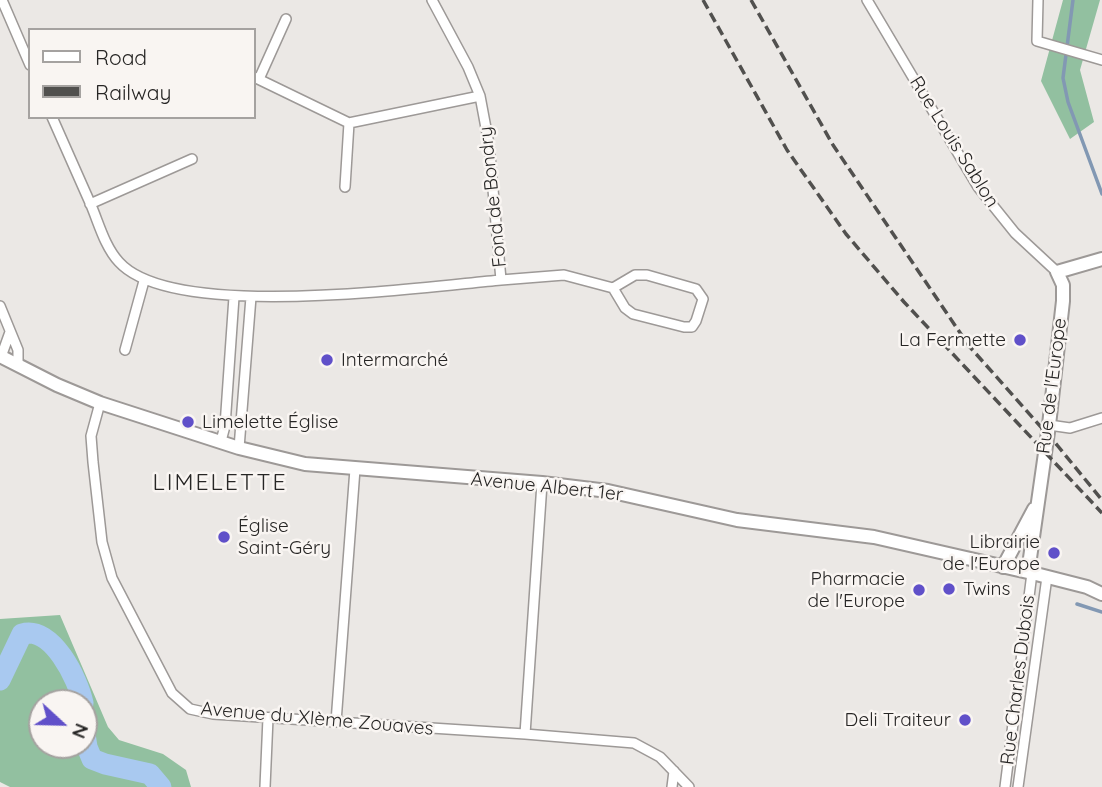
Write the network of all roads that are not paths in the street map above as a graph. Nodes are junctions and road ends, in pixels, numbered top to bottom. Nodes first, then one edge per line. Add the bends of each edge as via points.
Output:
1 (2, 0) edge
2 (432, 0) edge
3 (867, 0) edge
4 (1038, 0) edge
5 (286, 19) dead end
6 (28, 60) edge
7 (1102, 60) edge
8 (257, 78) edge
9 (480, 96) junction
10 (53, 119) edge
11 (349, 122) junction
12 (192, 159) dead end
13 (345, 187) dead end
14 (90, 204) junction
15 (1102, 259) edge
16 (1057, 272) junction
17 (501, 280) junction
18 (144, 281) junction
19 (612, 288) junction
20 (234, 297) junction
21 (251, 297) junction
22 (0, 306) edge
23 (10, 332) junction
24 (125, 350) dead end
25 (1, 357) edge
26 (18, 366) junction
27 (100, 403) junction
28 (1102, 418) edge
29 (1049, 425) junction
30 (221, 442) junction
31 (239, 448) junction
32 (355, 469) junction
33 (542, 482) junction
34 (1037, 502) junction
35 (1003, 567) junction
36 (1030, 572) junction
37 (1048, 577) junction
38 (1102, 594) edge
39 (1021, 654) junction
40 (1036, 656) junction
41 (268, 718) junction
42 (337, 722) junction
43 (525, 734) junction
44 (1009, 743) junction
45 (1023, 744) junction
46 (674, 771) junction
47 (265, 787) edge
48 (672, 787) edge
49 (689, 787) edge
50 (1005, 787) edge
51 (1018, 787) edge

1 - 6 street
2 - 9 street, Fond de Bondry
3 - 16 street, Rue Louis Sablon via 978,187 1015,233
4 - 7 street via 1037,41
5 - 8 street
8 - 11 street
9 - 11 street
9 - 17 street, Fond de Bondry
10 - 14 street, Fond de Bondry
11 - 13 street
12 - 14 street
14 - 18 street, Fond de Bondry via 110,250
15 - 16 main road
16 - 29 main road, Rue de l'Europe via 1063,290
17 - 19 street via 564,275
17 - 21 street, Fond de Bondry
18 - 20 street, Fond de Bondry
18 - 24 street
19 - 19 street via 633,314 684,327 692,327 703,299 696,289 647,275 635,275
20 - 21 street, Fond de Bondry
20 - 30 street
21 - 31 street
22 - 23 street
23 - 25 street
23 - 26 street via 18,350
25 - 26 main road, Avenue Albert 1er
26 - 27 main road, Avenue Albert 1er
27 - 30 main road, Avenue Albert 1er
27 - 41 street, Avenue du XIème Zouaves via 92,436 102,542 112,578 161,674 177,699 198,712
28 - 29 street via 1070,428
29 - 34 main road, Rue de l'Europe
30 - 31 main road, Avenue Albert 1er
31 - 32 main road, Avenue Albert 1er via 306,464
32 - 33 main road, Avenue Albert 1er
32 - 42 street
33 - 35 main road, Avenue Albert 1er via 643,498 737,520 874,537
33 - 43 street
34 - 35 main road, Rue de l'Europe
34 - 36 main road, Rue de l'Europe
35 - 36 main road, Avenue Albert 1er
36 - 37 main road, Avenue Albert 1er
36 - 39 street, Rue Charles Dubois
37 - 38 main road, Avenue Albert 1er
37 - 40 street, Rue Charles Dubois
39 - 40 street
39 - 44 street, Rue Charles Dubois
40 - 45 street, Rue Charles Dubois
41 - 42 street, Avenue du XIème Zouaves
41 - 47 street
42 - 43 street, Avenue du XIème Zouaves
43 - 46 street, Avenue du XIème Zouaves via 634,743
44 - 45 street
44 - 50 street, Rue Charles Dubois
45 - 51 street, Rue Charles Dubois
46 - 48 street
46 - 49 street, Avenue du XIème Zouaves

